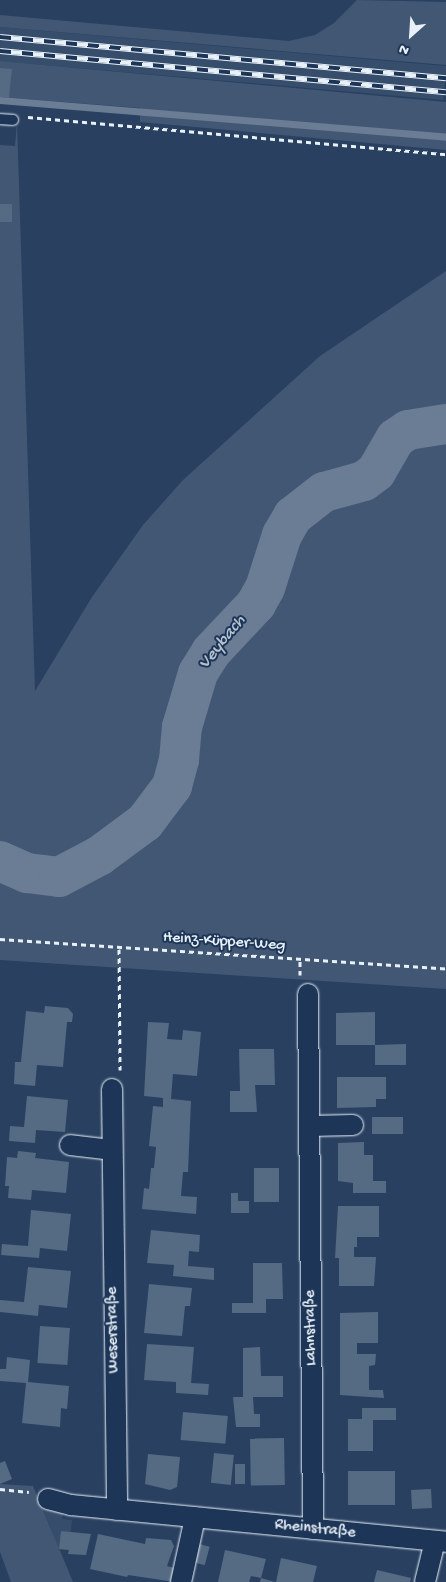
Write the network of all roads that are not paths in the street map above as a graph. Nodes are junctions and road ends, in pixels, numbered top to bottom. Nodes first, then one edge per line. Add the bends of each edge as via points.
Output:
1 (0, 119) edge
2 (13, 120) road end
3 (308, 994) dead end
4 (112, 1089) road end
5 (353, 1125) dead end
6 (310, 1126) junction
7 (70, 1145) dead end
8 (112, 1150) junction
9 (48, 1499) road end
10 (118, 1510) junction
11 (195, 1518) junction
12 (312, 1530) junction
13 (440, 1542) edge
14 (181, 1582) edge
15 (425, 1582) edge

1 - 2 lane
3 - 6 street, Lahnstraße
4 - 8 street, Weserstraße
5 - 6 street
6 - 12 street, Lahnstraße
7 - 8 street
8 - 10 street, Weserstraße
9 - 10 street, Rheinstraße
10 - 11 street, Rheinstraße
11 - 12 street, Rheinstraße
11 - 14 street
12 - 13 street, Rheinstraße
13 - 15 street, Rheinstraße

